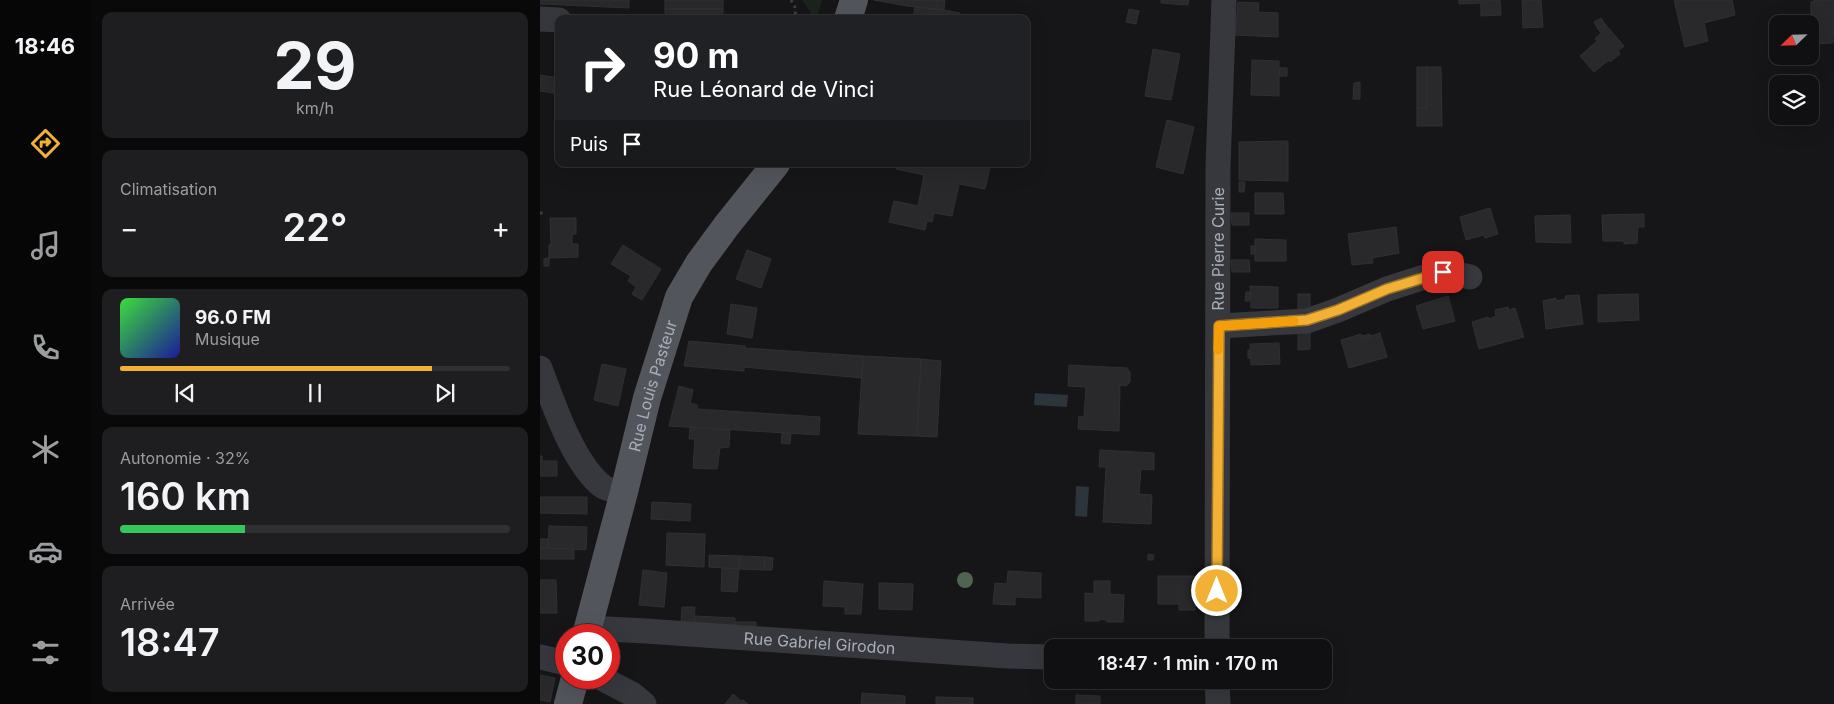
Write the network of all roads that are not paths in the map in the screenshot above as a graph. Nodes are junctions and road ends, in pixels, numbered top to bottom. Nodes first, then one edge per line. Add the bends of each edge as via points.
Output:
1 (854, 0) edge
2 (1224, 0) edge
3 (849, 15) edge
4 (540, 19) edge
5 (555, 20) edge
6 (774, 167) edge
7 (1470, 277) dead end
8 (1219, 326) junction
9 (540, 368) edge
10 (624, 492) junction
11 (589, 624) edge
12 (620, 631) edge
13 (1217, 639) edge
14 (540, 657) edge
15 (1044, 657) edge
16 (555, 660) edge
17 (620, 688) edge
18 (572, 689) edge
19 (1217, 689) edge
20 (568, 704) edge
21 (644, 704) edge
22 (1218, 704) edge

1 - 3 main road
2 - 8 street, Rue Pierre Curie via 1218,166
4 - 5 street
6 - 10 main road, Rue Louis Pasteur via 704,255 679,297 647,398
7 - 8 street via 1443,272 1387,289 1307,320
8 - 13 street, Rue Pierre Curie
9 - 10 street via 556,411 581,462 603,487
10 - 11 main road, Rue Louis Pasteur
12 - 15 street, Rue Gabriel Girodon
14 - 16 street
17 - 21 street
18 - 20 main road
19 - 22 street

